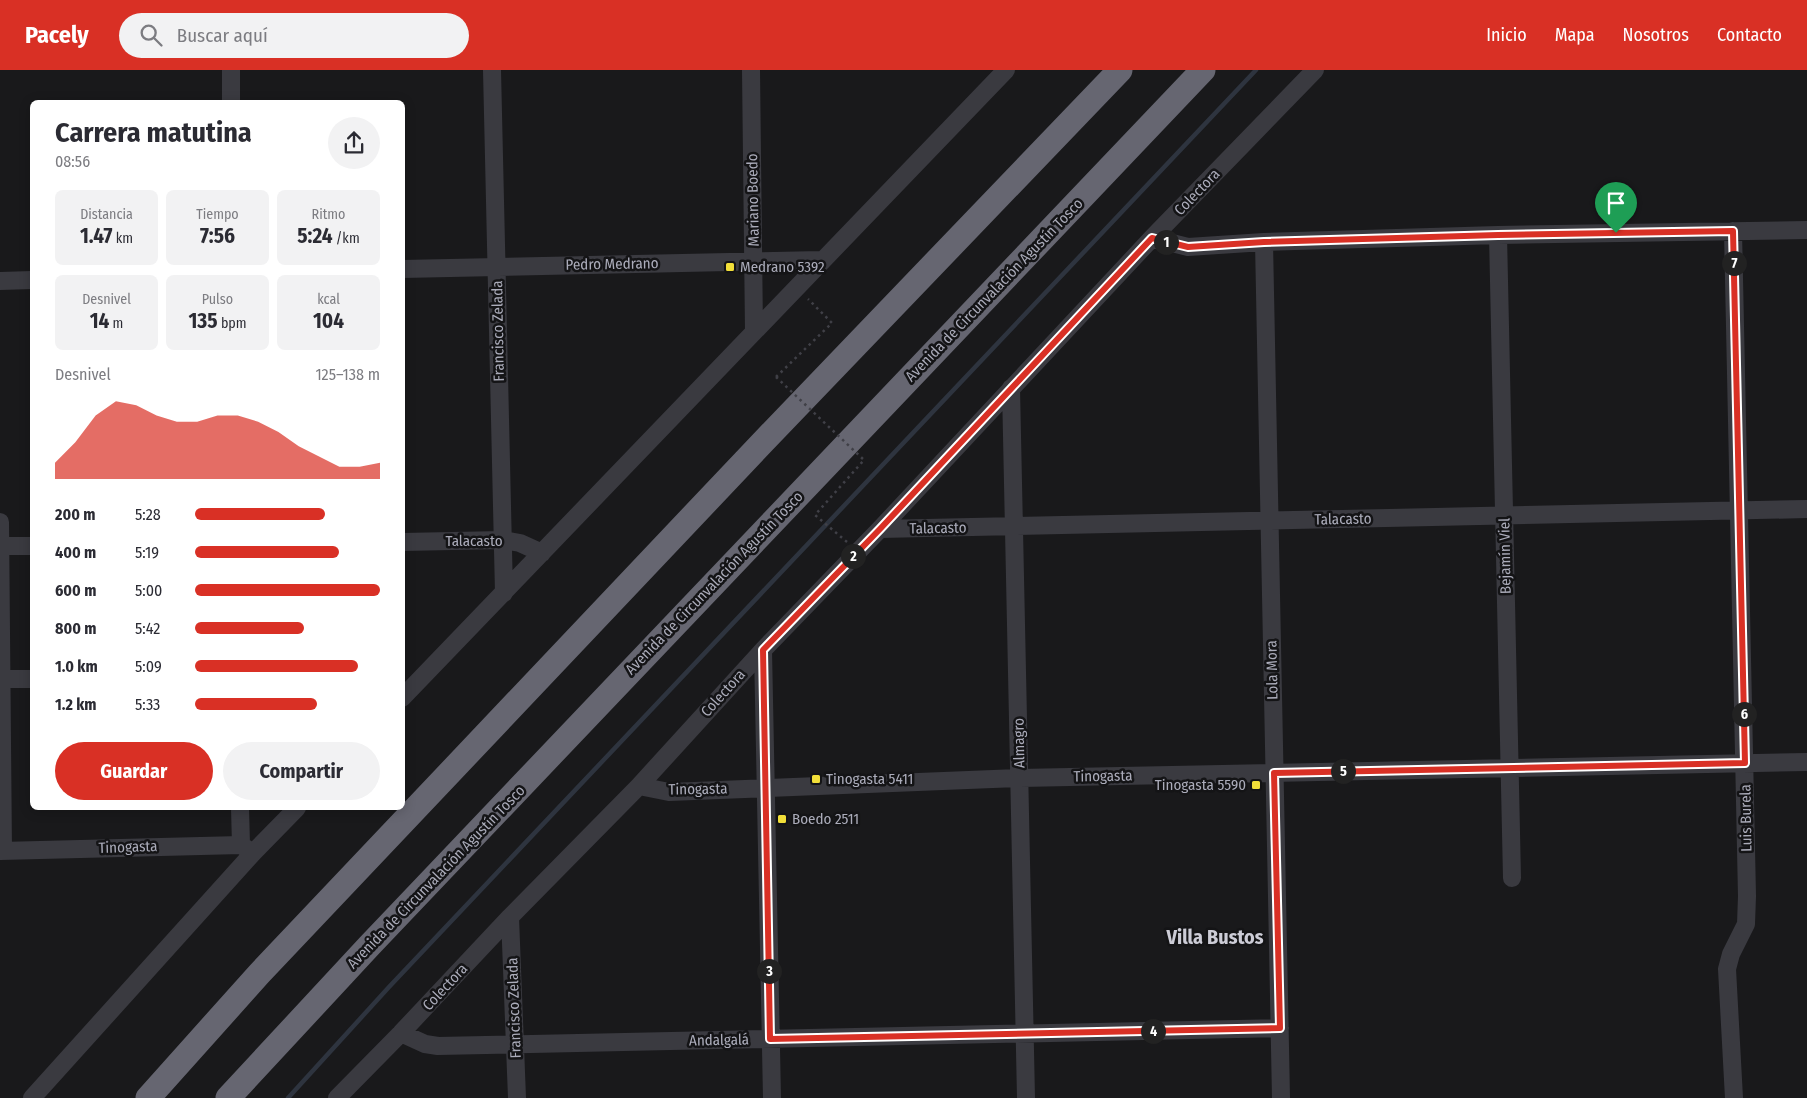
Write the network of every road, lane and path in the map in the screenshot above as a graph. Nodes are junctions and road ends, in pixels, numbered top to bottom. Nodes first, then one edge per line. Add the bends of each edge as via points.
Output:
1 (231, 70) edge
2 (492, 70) edge
3 (751, 70) edge
4 (1006, 70) edge
5 (1120, 70) edge
6 (1203, 70) edge
7 (1315, 70) edge
8 (231, 100) edge
9 (1807, 230) edge
10 (1733, 231) junction
11 (1498, 235) junction
12 (1152, 238) junction
13 (1264, 242) junction
14 (822, 260) junction
15 (754, 261) junction
16 (496, 266) junction
17 (405, 269) edge
18 (30, 280) edge
19 (0, 281) edge
20 (806, 297) dead end
21 (754, 331) junction
22 (1011, 388) junction
23 (1807, 509) edge
24 (1739, 510) junction
25 (1504, 515) junction
26 (1269, 520) junction
27 (0, 522) edge
28 (1014, 526) junction
29 (880, 529) junction
30 (502, 540) junction
31 (405, 542) edge
32 (847, 543) dead end
33 (0, 546) edge
34 (30, 546) edge
35 (542, 553) junction
36 (504, 592) junction
37 (763, 650) junction
38 (1, 678) edge
39 (30, 679) edge
40 (405, 695) edge
41 (1807, 762) edge
42 (1745, 763) junction
43 (1510, 768) junction
44 (1274, 773) junction
45 (1020, 778) junction
46 (639, 786) junction
47 (766, 787) junction
48 (240, 810) edge
49 (295, 810) edge
50 (247, 849) junction
51 (1, 851) edge
52 (1512, 878) dead end
53 (510, 917) junction
54 (1280, 1028) junction
55 (401, 1034) junction
56 (1025, 1034) junction
57 (770, 1039) junction
58 (516, 1044) junction
59 (32, 1098) edge
60 (148, 1098) edge
61 (228, 1098) edge
62 (338, 1098) edge
63 (517, 1098) edge
64 (772, 1098) edge
65 (1026, 1098) edge
66 (1281, 1098) edge
67 (1734, 1098) edge

1 - 8 street
2 - 16 street, Francisco Zelada
3 - 15 street, Mariano Boedo
4 - 14 street
5 - 60 highway via 259,974
6 - 61 highway, Avenida de Circunvalación Agustín Tosco
7 - 12 street, Colectora
9 - 10 street
10 - 11 street
10 - 24 street, Luis Burela
11 - 13 street
11 - 25 street, Bejamín Viel
12 - 13 street via 1188,247
12 - 22 street, Colectora
13 - 26 street, Lola Mora
14 - 15 street, Pedro Medrano
14 - 21 street
15 - 16 street, Pedro Medrano
15 - 21 street, Mariano Boedo
16 - 17 street, Pedro Medrano
16 - 30 street, Francisco Zelada
18 - 19 street
20 - 32 path, bridge via 832,323 776,377 864,460 815,515
21 - 35 street
22 - 28 street, Almagro
22 - 29 street, Colectora
23 - 24 street, Talacasto
24 - 25 street, Talacasto
24 - 42 street, Luis Burela
25 - 26 street, Talacasto
25 - 43 street, Bejamín Viel
26 - 28 street, Talacasto
26 - 44 street, Lola Mora
27 - 33 street
28 - 29 street, Talacasto
28 - 45 street, Almagro
29 - 37 street, Colectora
30 - 31 street, Talacasto
30 - 35 street, Talacasto via 520,543
30 - 36 street, Francisco Zelada
33 - 34 street
33 - 38 street
35 - 36 street
36 - 40 street
37 - 46 street, Colectora
37 - 47 street
38 - 39 street
38 - 51 street
41 - 42 street, Tinogasta
42 - 43 street, Tinogasta
42 - 67 street, Luis Burela via 1746,924 1727,969
43 - 44 street, Tinogasta
43 - 52 street, Bejamín Viel
44 - 45 street, Tinogasta
44 - 54 street, Lola Mora
45 - 47 street, Tinogasta
45 - 56 street, Almagro
46 - 47 street, Tinogasta via 669,792
46 - 53 street, Colectora
47 - 57 street
48 - 50 street
49 - 50 street
50 - 51 street, Tinogasta
50 - 59 street
53 - 55 street, Colectora
53 - 58 street, Francisco Zelada
54 - 56 street, Andalgalá
54 - 66 street, Lola Mora
55 - 58 street, Andalgalá via 438,1046
55 - 62 street, Colectora
56 - 57 street, Andalgalá
56 - 65 street, Almagro
57 - 58 street, Andalgalá
57 - 64 street
58 - 63 street, Francisco Zelada

